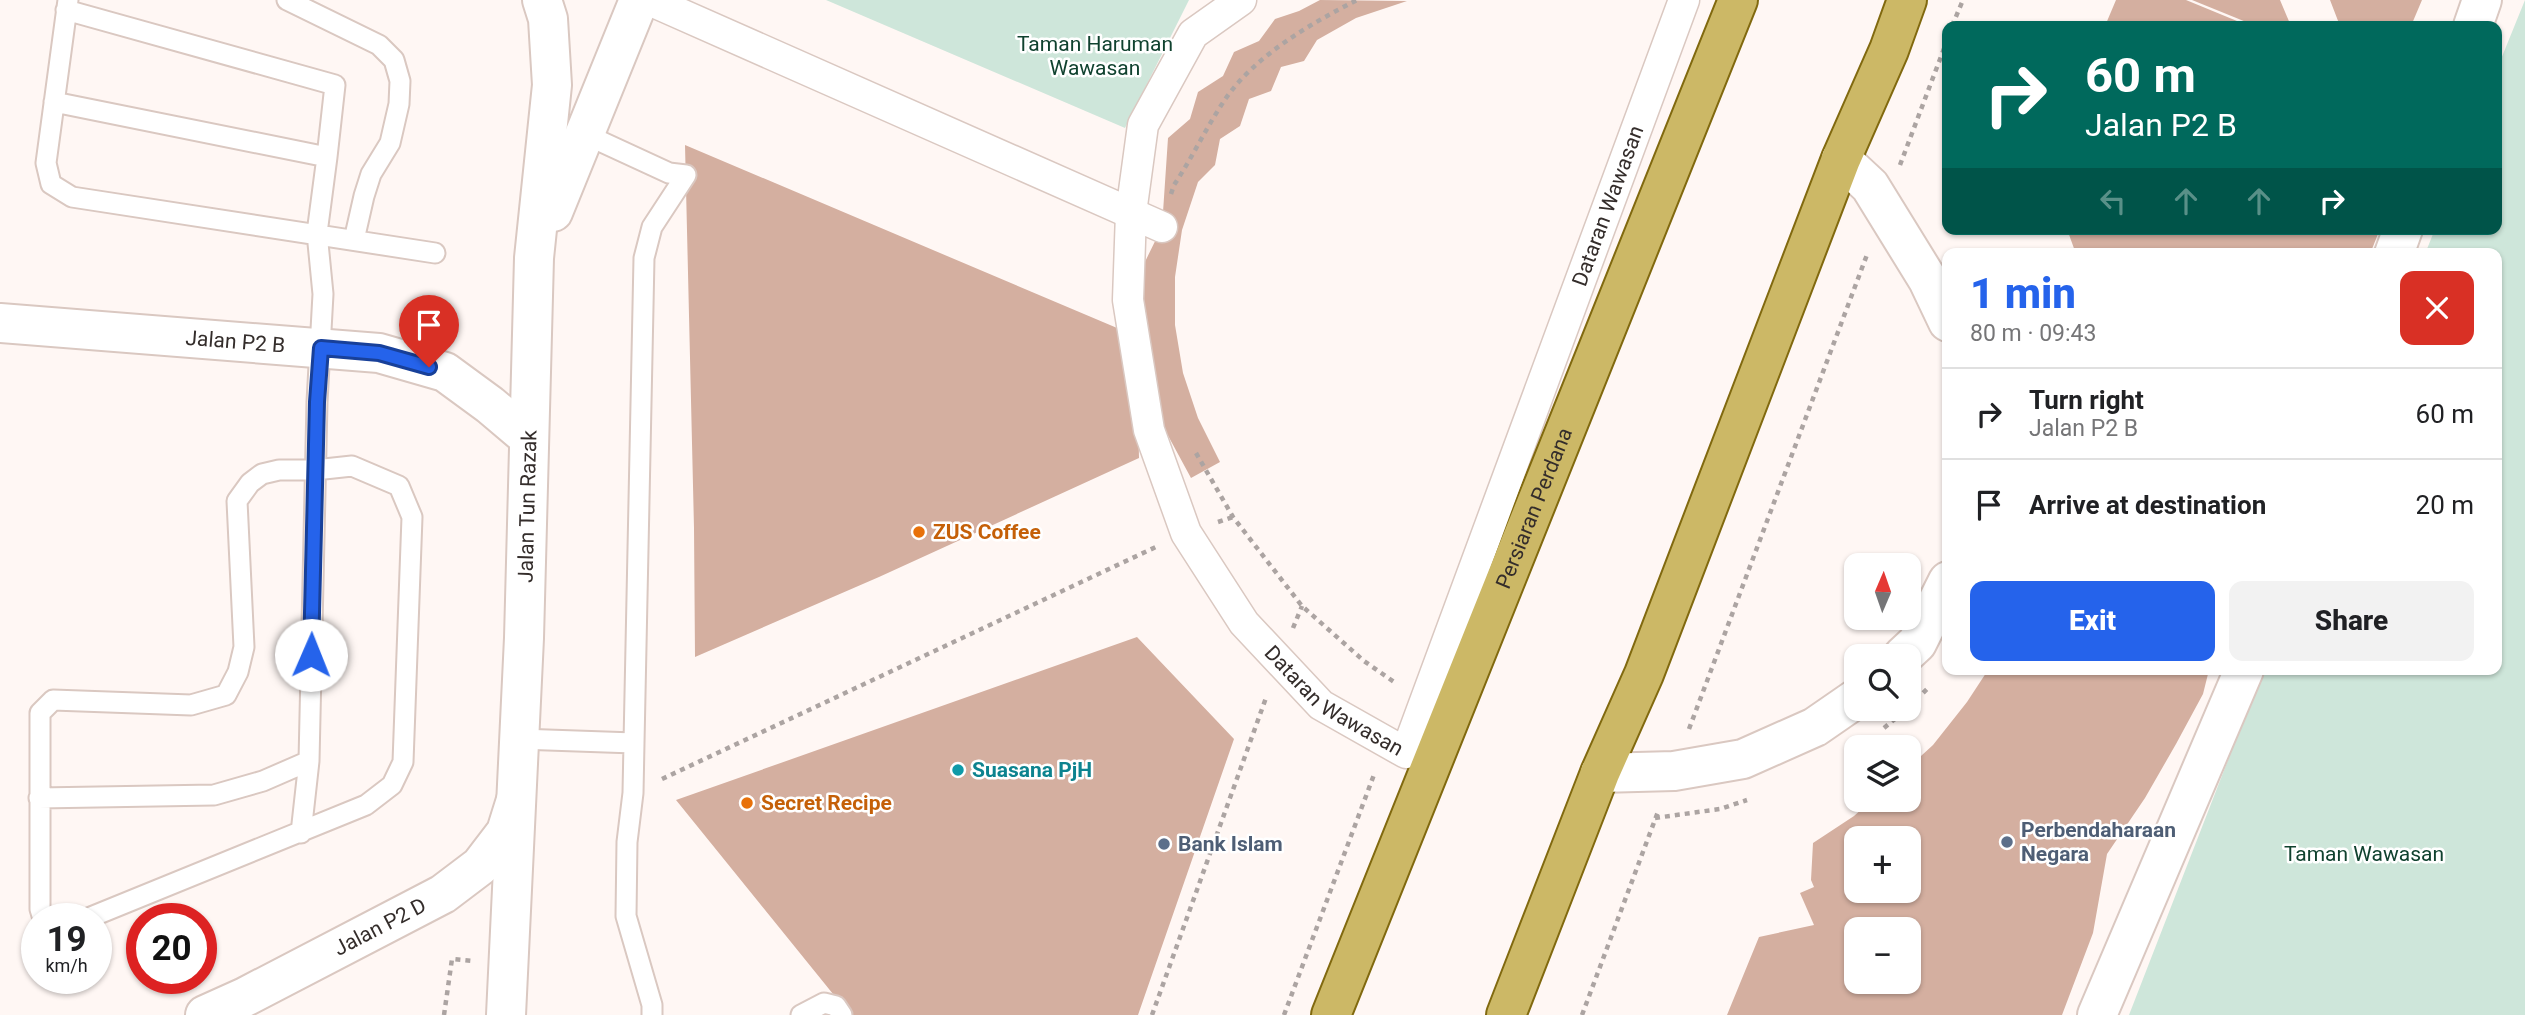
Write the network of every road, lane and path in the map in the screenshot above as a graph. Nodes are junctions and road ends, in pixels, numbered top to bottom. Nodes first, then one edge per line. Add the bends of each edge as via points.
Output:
1 (287, 0) edge
2 (542, 0) edge
3 (639, 0) edge
4 (649, 0) edge
5 (1241, 0) edge
6 (1357, 0) edge
7 (1684, 0) edge
8 (1738, 0) edge
9 (1907, 0) edge
10 (1963, 0) edge
11 (2482, 0) edge
12 (67, 5) edge
13 (1954, 21) edge
14 (2475, 21) edge
15 (1942, 54) edge
16 (54, 102) junction
17 (549, 118) junction
18 (583, 134) junction
19 (327, 157) junction
20 (1842, 159) junction
21 (1884, 208) junction
22 (1131, 213) junction
23 (1162, 227) joint
24 (317, 233) junction
25 (354, 240) junction
26 (435, 253) dead end
27 (534, 258) junction
28 (1942, 309) edge
29 (0, 323) edge
30 (321, 348) junction
31 (529, 438) junction
32 (1192, 444) dead end
33 (315, 470) junction
34 (1233, 517) junction
35 (1186, 533) junction
36 (1942, 592) edge
37 (1302, 606) junction
38 (1916, 644) edge
39 (1280, 662) junction
40 (2242, 675) edge
41 (1406, 691) dead end
42 (1844, 707) edge
43 (519, 739) junction
44 (634, 743) junction
45 (309, 761) junction
46 (1674, 771) junction
47 (1600, 774) junction
48 (632, 793) junction
49 (39, 798) junction
50 (517, 798) junction
51 (301, 833) junction
52 (40, 903) edge
53 (112, 909) edge
54 (509, 965) junction
55 (654, 1012) edge
56 (205, 1015) edge
57 (444, 1015) edge
58 (506, 1015) edge
59 (801, 1015) edge
60 (842, 1015) edge
61 (1152, 1015) edge
62 (1331, 1015) edge
63 (1506, 1015) edge
64 (1582, 1015) edge
65 (2097, 1015) edge

1 - 25 lane via 379,45 394,60 400,81 390,143 371,174
2 - 17 street, Jalan Tun Razak via 548,19
3 - 18 street
4 - 22 street
5 - 22 street, Dataran Wawasan via 1193,34 1143,125
6 - 23 path via 1257,65 1224,100 1174,185
7 - 39 street, Dataran Wawasan via 1406,752 1321,705
8 - 62 main road, Persiaran Perdana
9 - 20 main road
10 - 13 path
11 - 14 street
12 - 16 lane
12 - 19 lane via 335,85
15 - 21 path
16 - 19 lane
16 - 24 lane via 46,163 51,184 72,197
17 - 18 lane
17 - 27 street, Jalan Tun Razak
18 - 27 street
18 - 44 lane via 669,173 686,175 652,227 644,258
19 - 24 lane
20 - 21 street via 1870,186
20 - 47 main road via 1644,674
21 - 28 street
21 - 46 path
22 - 23 street
22 - 35 street, Dataran Wawasan via 1128,300 1149,430
24 - 25 lane
24 - 30 lane via 323,294
25 - 26 lane
27 - 31 street, Jalan Tun Razak
29 - 30 street, Jalan P2 B
30 - 31 street, Jalan P2 B via 379,353 445,372
30 - 33 lane
31 - 43 street, Jalan Tun Razak
32 - 34 path
33 - 45 lane
33 - 49 lane via 262,474 237,501 244,647 226,695 191,705 52,700 40,713
33 - 51 lane via 352,466 389,481 399,486 412,517 403,762 393,785 366,805
34 - 35 path
34 - 37 path
35 - 39 street, Dataran Wawasan via 1244,623
35 - 48 path
36 - 38 street
37 - 39 path
37 - 41 path
39 - 61 path
40 - 65 street
42 - 46 street via 1815,727 1743,759
43 - 44 lane
43 - 50 street, Jalan Tun Razak
44 - 48 lane
45 - 49 lane via 264,781 214,794
45 - 51 lane
46 - 47 street
46 - 64 path
47 - 63 main road
48 - 55 lane via 626,916
49 - 52 lane
50 - 54 street, Jalan Tun Razak
50 - 56 street, Jalan P2 D via 506,832 480,866 443,894
51 - 53 lane
54 - 57 path via 452,959
54 - 58 street, Jalan Tun Razak
59 - 60 lane via 824,1003 836,1006

